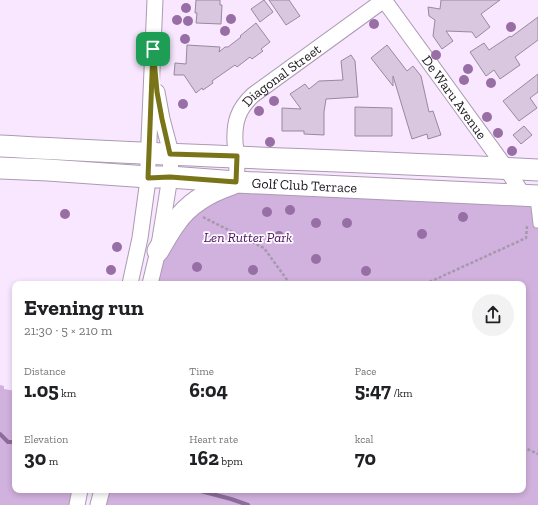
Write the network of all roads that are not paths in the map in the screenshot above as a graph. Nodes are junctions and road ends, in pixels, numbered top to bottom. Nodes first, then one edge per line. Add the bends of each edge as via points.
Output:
1 (156, 0) edge
2 (384, 0) edge
3 (153, 49) junction
4 (0, 146) edge
5 (148, 154) junction
6 (170, 154) junction
7 (237, 156) junction
8 (0, 168) edge
9 (506, 168) junction
10 (538, 170) edge
11 (170, 177) junction
12 (148, 178) junction
13 (236, 182) junction
14 (532, 196) edge
15 (538, 224) edge
16 (158, 251) junction
17 (131, 281) edge
18 (151, 281) edge
19 (79, 493) edge
20 (101, 493) edge
21 (77, 505) edge
22 (98, 505) edge

1 - 3 street
2 - 7 street, Diagonal Street via 247,100 236,120
2 - 9 street, De Waru Avenue
3 - 5 street
3 - 6 street via 157,92
4 - 5 street, Golf Club Terrace
5 - 6 street, Golf Club Terrace
5 - 12 street
6 - 7 street, Golf Club Terrace
6 - 11 street
7 - 9 street, Golf Club Terrace
7 - 13 street, Diagonal Street
8 - 12 street, Golf Club Terrace
9 - 10 street, Golf Club Terrace
9 - 14 street, De Waru Avenue
11 - 12 street, Golf Club Terrace
11 - 13 street, Golf Club Terrace
11 - 16 street
12 - 17 street via 140,238
13 - 14 street, Golf Club Terrace
13 - 16 street via 213,191 192,205 177,221
14 - 15 lane
16 - 18 street
19 - 21 street
20 - 22 street

